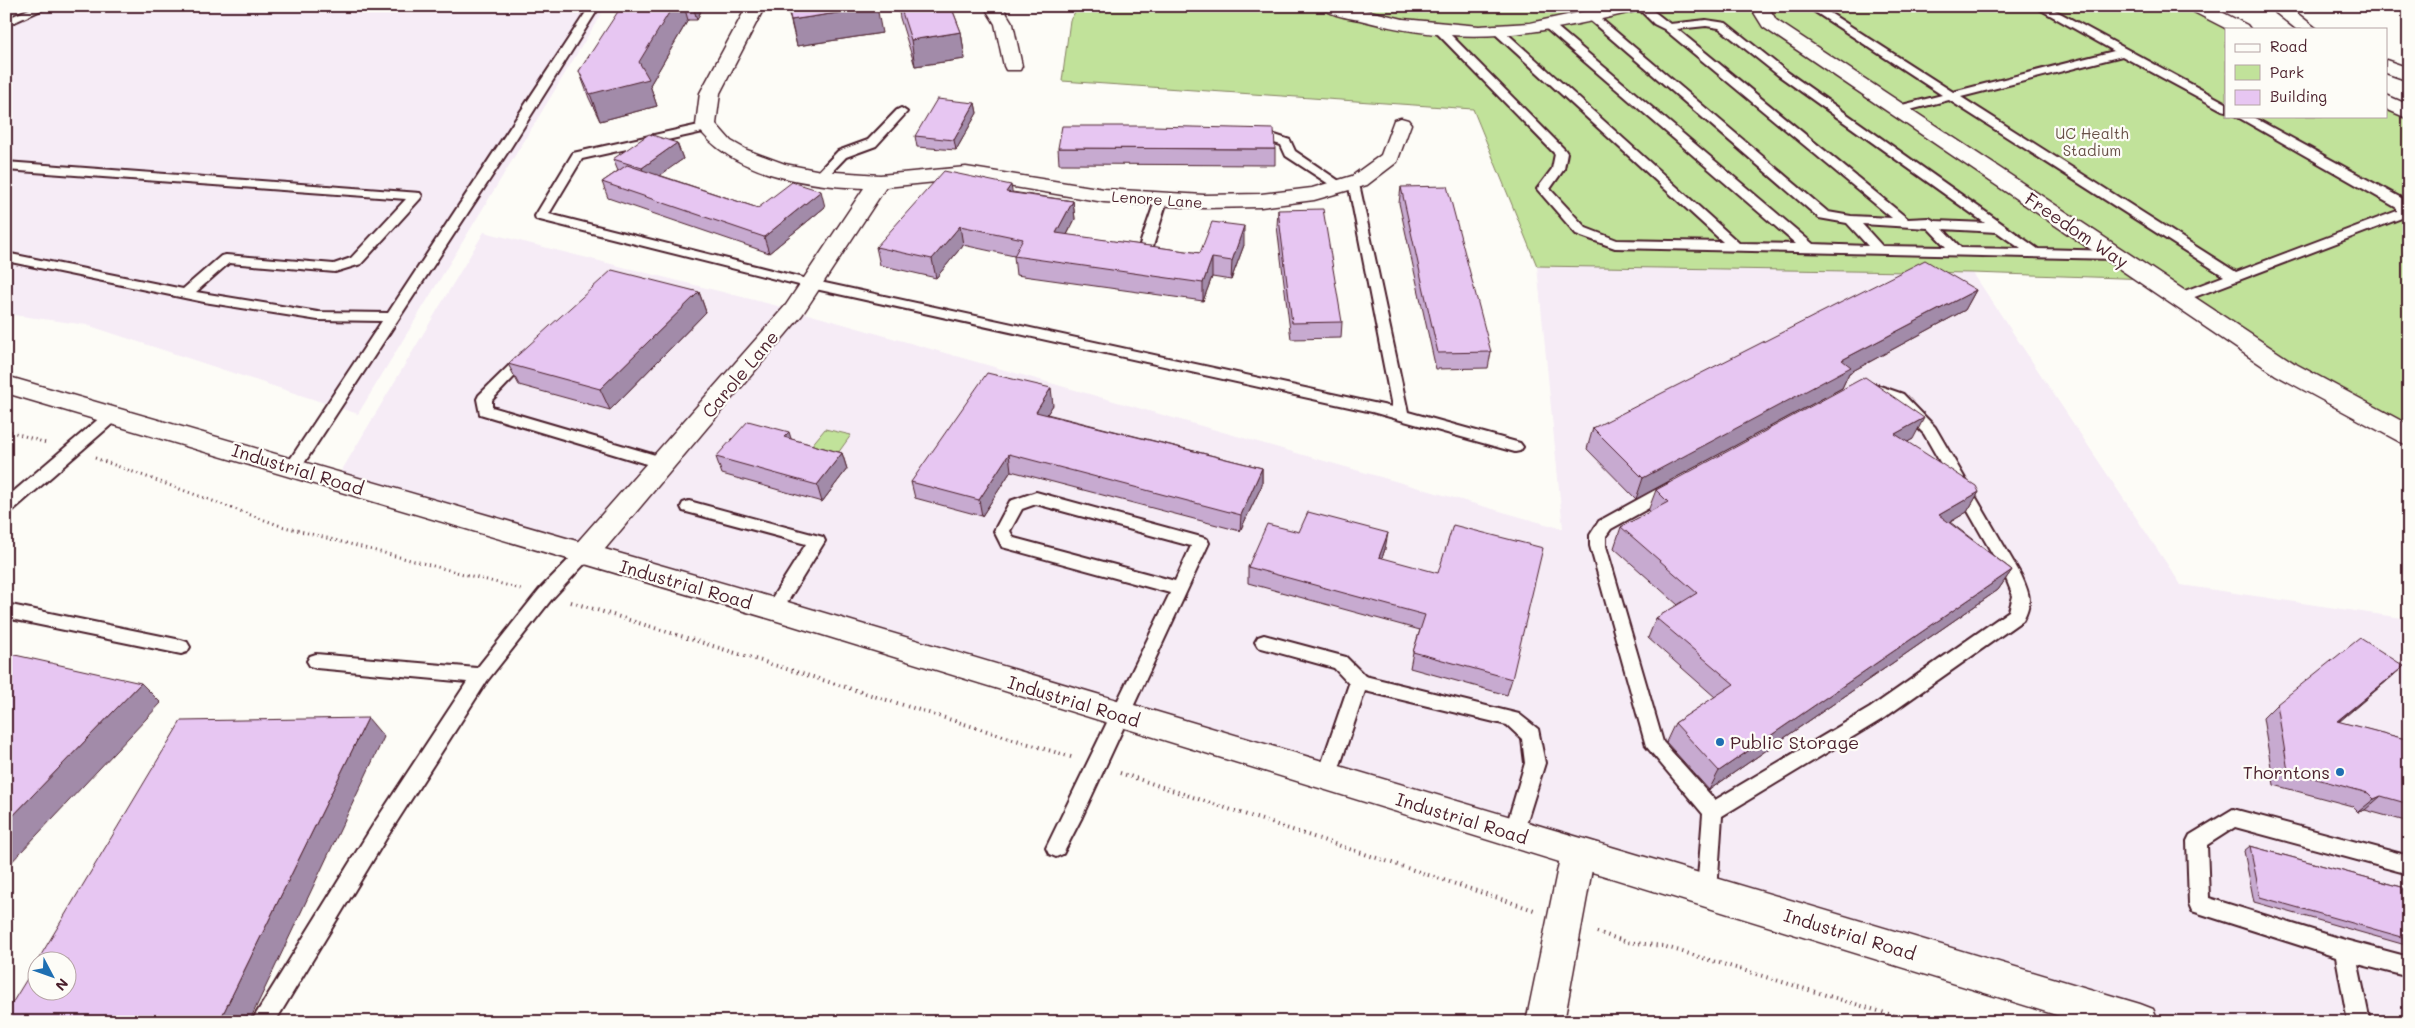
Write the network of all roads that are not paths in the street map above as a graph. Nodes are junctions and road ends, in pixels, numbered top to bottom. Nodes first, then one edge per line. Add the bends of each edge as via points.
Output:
1 (45, 6) edge
2 (595, 6) edge
3 (993, 6) edge
4 (1330, 6) edge
5 (1634, 6) edge
6 (1641, 6) edge
7 (1759, 6) edge
8 (1811, 6) edge
9 (2039, 6) edge
10 (2196, 6) edge
11 (2276, 6) edge
12 (760, 7) edge
13 (1590, 15) junction
14 (6, 23) edge
15 (1547, 24) junction
16 (1668, 28) junction
17 (2239, 28) edge
18 (2307, 28) edge
19 (1439, 29) junction
20 (1497, 30) junction
21 (2124, 52) junction
22 (1013, 66) dead end
23 (2388, 67) edge
24 (2409, 75) edge
25 (1949, 95) junction
26 (2388, 102) edge
27 (2225, 107) edge
28 (1898, 109) junction
29 (901, 112) dead end
30 (2409, 113) edge
31 (2246, 118) edge
32 (1401, 124) dead end
33 (708, 127) junction
34 (1237, 138) edge
35 (6, 166) edge
36 (820, 176) junction
37 (879, 181) junction
38 (1348, 185) junction
39 (1161, 201) junction
40 (1851, 220) junction
41 (1903, 221) junction
42 (1929, 222) junction
43 (1999, 228) junction
44 (1736, 247) junction
45 (1810, 248) junction
46 (1879, 250) junction
47 (1957, 252) junction
48 (2035, 253) junction
49 (2116, 255) junction
50 (1143, 256) edge
51 (6, 258) edge
52 (2235, 277) junction
53 (811, 284) junction
54 (186, 294) junction
55 (2179, 298) junction
56 (392, 317) junction
57 (536, 346) edge
58 (6, 384) edge
59 (1859, 389) edge
60 (114, 414) junction
61 (1402, 416) junction
62 (2409, 436) edge
63 (1514, 446) dead end
64 (663, 463) junction
65 (293, 467) junction
66 (1690, 479) edge
67 (6, 507) edge
68 (689, 507) dead end
69 (584, 554) junction
70 (1180, 589) junction
71 (774, 609) junction
72 (6, 611) edge
73 (1264, 642) dead end
74 (181, 647) dead end
75 (316, 661) dead end
76 (482, 676) junction
77 (1358, 682) junction
78 (1120, 715) junction
79 (1327, 778) junction
80 (1713, 811) junction
81 (1514, 834) junction
82 (1056, 848) dead end
83 (1578, 853) junction
84 (2409, 865) edge
85 (1707, 891) junction
86 (2345, 950) junction
87 (2409, 967) edge
88 (262, 1022) edge
89 (1545, 1022) edge
90 (2140, 1022) edge
91 (2359, 1022) edge

1 - 14 lane
2 - 56 lane
3 - 22 main road via 1004,24
4 - 19 main road via 1364,18
5 - 13 main road
6 - 16 lane
7 - 28 main road, Freedom Way via 1769,23
8 - 25 lane
9 - 21 lane
10 - 17 main road
11 - 18 main road
12 - 33 main road via 710,93
13 - 15 main road
13 - 40 lane via 1824,216
15 - 20 main road
15 - 45 lane
16 - 41 lane
16 - 43 lane via 1706,23 1722,25 1782,73
19 - 20 main road
19 - 44 lane via 1561,153 1558,169 1543,189 1581,231 1615,244
20 - 44 lane
21 - 25 lane
21 - 27 lane
23 - 24 main road
25 - 28 lane
25 - 52 lane
26 - 30 main road
28 - 49 main road, Freedom Way
29 - 36 lane via 872,143 842,154
31 - 52 lane via 2404,208 2402,214
32 - 38 main road, Lenore Lane via 1401,135 1394,151 1380,166
33 - 36 main road, Lenore Lane via 724,144 768,166
33 - 53 lane via 577,156 541,216
34 - 38 lane via 1275,139 1286,143 1290,153
35 - 54 lane via 416,196 356,261 335,268 226,260
36 - 37 main road, Lenore Lane via 841,181
37 - 39 main road, Lenore Lane via 975,173 1069,191
37 - 53 main road, Carole Lane
38 - 39 main road, Lenore Lane via 1312,196 1256,201
38 - 61 lane
39 - 50 lane
40 - 41 lane
40 - 46 lane
41 - 42 lane
42 - 43 lane
42 - 47 lane
43 - 48 lane
44 - 45 lane
45 - 46 lane
46 - 47 lane
47 - 48 lane
48 - 49 lane
49 - 55 main road, Freedom Way
51 - 54 lane
52 - 55 lane
53 - 61 lane
53 - 64 main road, Carole Lane via 794,310
54 - 56 lane via 318,316
55 - 62 main road, Freedom Way via 2285,368
56 - 65 lane
57 - 64 lane via 484,399 485,410
58 - 60 main road, Industrial Road
59 - 80 lane via 1886,392 1898,398 1930,431 2013,575 2022,596 2017,615 1877,713
60 - 65 main road, Industrial Road
60 - 67 lane
61 - 63 lane
64 - 69 main road, Carole Lane
65 - 69 main road, Industrial Road
66 - 80 lane via 1605,525 1598,534 1598,546 1655,746
68 - 71 lane via 817,541
69 - 71 main road, Industrial Road
69 - 76 lane via 545,596
70 - 70 lane via 1008,543 1002,531 1016,505 1036,498 1200,543
70 - 78 lane
71 - 78 main road, Industrial Road
72 - 74 lane
73 - 77 lane via 1340,662
75 - 76 lane
76 - 88 lane via 380,831
77 - 79 lane
77 - 81 lane via 1512,718 1531,735 1534,762
78 - 79 main road, Industrial Road
78 - 82 lane
79 - 81 main road, Industrial Road
80 - 85 lane
81 - 83 main road, Industrial Road
83 - 85 main road, Industrial Road
83 - 89 main road
84 - 86 lane via 2233,818 2197,841 2198,904
85 - 90 main road, Industrial Road
86 - 87 lane
86 - 91 lane

